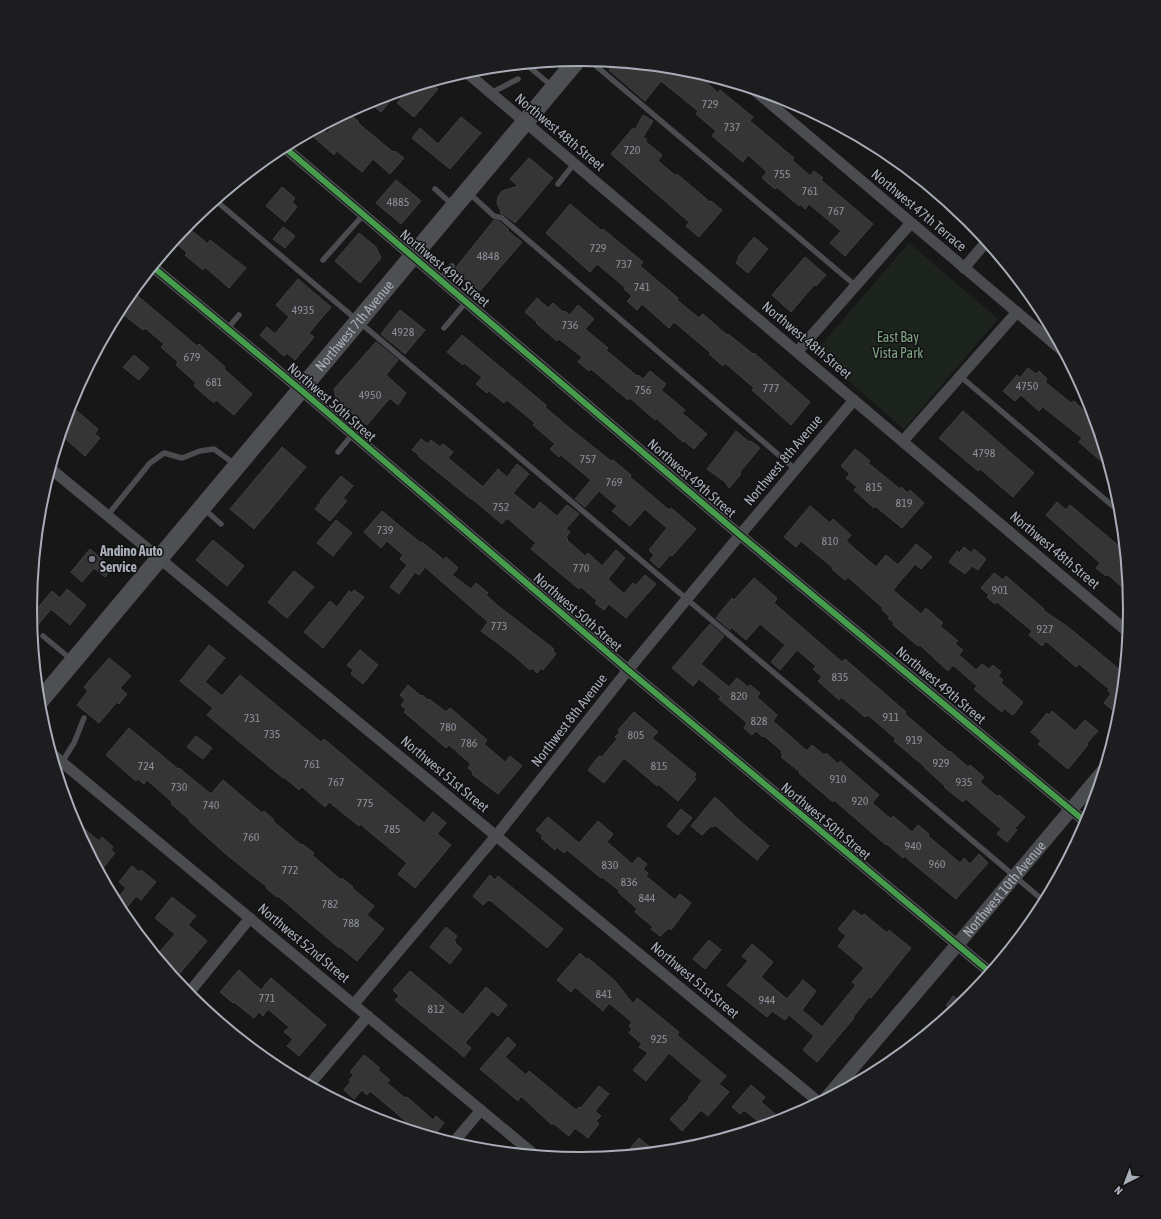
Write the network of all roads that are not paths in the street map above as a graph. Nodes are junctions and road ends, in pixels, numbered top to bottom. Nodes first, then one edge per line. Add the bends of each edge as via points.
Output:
1 (572, 66) edge
2 (597, 66) edge
3 (531, 69) edge
4 (472, 77) edge
5 (518, 79) dead end
6 (554, 88) junction
7 (491, 93) junction
8 (764, 98) edge
9 (525, 122) junction
10 (290, 151) edge
11 (574, 164) junction
12 (558, 184) dead end
13 (435, 189) dead end
14 (468, 191) junction
15 (219, 204) edge
16 (455, 206) junction
17 (364, 214) junction
18 (911, 223) junction
19 (984, 245) edge
20 (413, 257) junction
21 (323, 260) dead end
22 (452, 266) dead end
23 (964, 268) junction
24 (156, 270) edge
25 (440, 279) junction
26 (856, 286) junction
27 (467, 301) junction
28 (1016, 312) junction
29 (239, 315) dead end
30 (359, 322) junction
31 (444, 328) dead end
32 (227, 329) junction
33 (1054, 344) edge
34 (798, 351) junction
35 (960, 376) junction
36 (301, 390) junction
37 (854, 400) junction
38 (352, 435) junction
39 (903, 441) junction
40 (338, 452) dead end
41 (237, 466) junction
42 (795, 469) junction
43 (55, 472) edge
44 (1115, 507) edge
45 (202, 508) junction
46 (108, 516) junction
47 (221, 524) dead end
48 (740, 535) junction
49 (160, 558) junction
50 (687, 599) junction
51 (1123, 628) edge
52 (43, 636) dead end
53 (73, 662) junction
54 (628, 670) junction
55 (44, 696) edge
56 (84, 718) dead end
57 (59, 759) edge
58 (62, 762) junction
59 (1096, 779) edge
60 (1071, 809) junction
61 (1082, 818) edge
62 (496, 836) junction
63 (1015, 876) junction
64 (1040, 898) edge
65 (250, 918) junction
66 (957, 945) junction
67 (987, 970) edge
68 (192, 989) edge
69 (354, 1004) junction
70 (368, 1016) junction
71 (312, 1082) edge
72 (833, 1090) edge
73 (816, 1099) edge
74 (481, 1110) junction
75 (457, 1138) edge
76 (529, 1150) edge

1 - 6 main road, Northwest 7th Avenue
2 - 26 lane
3 - 6 lane
4 - 7 street, Northwest 48th Street
5 - 7 lane
6 - 9 main road, Northwest 7th Avenue
7 - 9 street, Northwest 48th Street
8 - 18 street, Northwest 47th Terrace
9 - 11 street, Northwest 48th Street
9 - 14 main road, Northwest 7th Avenue
10 - 17 street, Northwest 49th Street
11 - 12 lane
11 - 34 street, Northwest 48th Street
13 - 16 lane
14 - 16 main road, Northwest 7th Avenue
14 - 42 lane via 494,216 502,218
15 - 30 lane
16 - 20 main road, Northwest 7th Avenue
17 - 20 street, Northwest 49th Street
17 - 21 lane
18 - 23 street, Northwest 47th Terrace
18 - 26 street
19 - 23 street
20 - 25 street, Northwest 49th Street
20 - 30 main road, Northwest 7th Avenue
22 - 25 lane
23 - 28 street, Northwest 47th Terrace
24 - 32 street, Northwest 50th Street
25 - 27 street, Northwest 49th Street
26 - 34 street
27 - 31 lane
27 - 48 street, Northwest 49th Street
28 - 33 street, Northwest 47th Terrace
28 - 35 street
29 - 32 lane
30 - 36 main road, Northwest 7th Avenue
30 - 50 lane
32 - 36 street, Northwest 50th Street
34 - 37 street, Northwest 48th Street
35 - 39 street
35 - 44 lane
36 - 38 street, Northwest 50th Street
36 - 41 main road, Northwest 7th Avenue
37 - 39 street, Northwest 48th Street
37 - 42 street, Northwest 8th Avenue
38 - 40 lane
38 - 54 street, Northwest 50th Street
39 - 51 street, Northwest 48th Street
41 - 45 main road, Northwest 7th Avenue
41 - 46 lane via 214,449 182,458 164,453 150,463
42 - 48 street, Northwest 8th Avenue
43 - 46 street, Northwest 51st Street
45 - 47 lane
45 - 49 main road, Northwest 7th Avenue
46 - 49 street, Northwest 51st Street
48 - 50 street, Northwest 8th Avenue
48 - 60 street, Northwest 49th Street
49 - 53 main road, Northwest 7th Avenue
49 - 62 street, Northwest 51st Street
50 - 54 street, Northwest 8th Avenue
50 - 63 lane
52 - 53 lane
53 - 55 main road, Northwest 7th Avenue
54 - 62 street, Northwest 8th Avenue
54 - 66 street, Northwest 50th Street
56 - 58 lane via 74,743
57 - 58 street, Northwest 52nd Street
58 - 65 street, Northwest 52nd Street
59 - 60 street, Northwest 10th Avenue
60 - 61 street, Northwest 49th Street
60 - 63 street, Northwest 10th Avenue
62 - 69 street, Northwest 8th Avenue
62 - 73 street, Northwest 51st Street
63 - 64 lane
63 - 66 street, Northwest 10th Avenue
65 - 68 street
65 - 69 street, Northwest 52nd Street
66 - 67 street, Northwest 50th Street
66 - 72 street, Northwest 10th Avenue
69 - 70 street, Northwest 52nd Street
70 - 71 street
70 - 74 street, Northwest 52nd Street
74 - 75 street
74 - 76 street, Northwest 52nd Street

